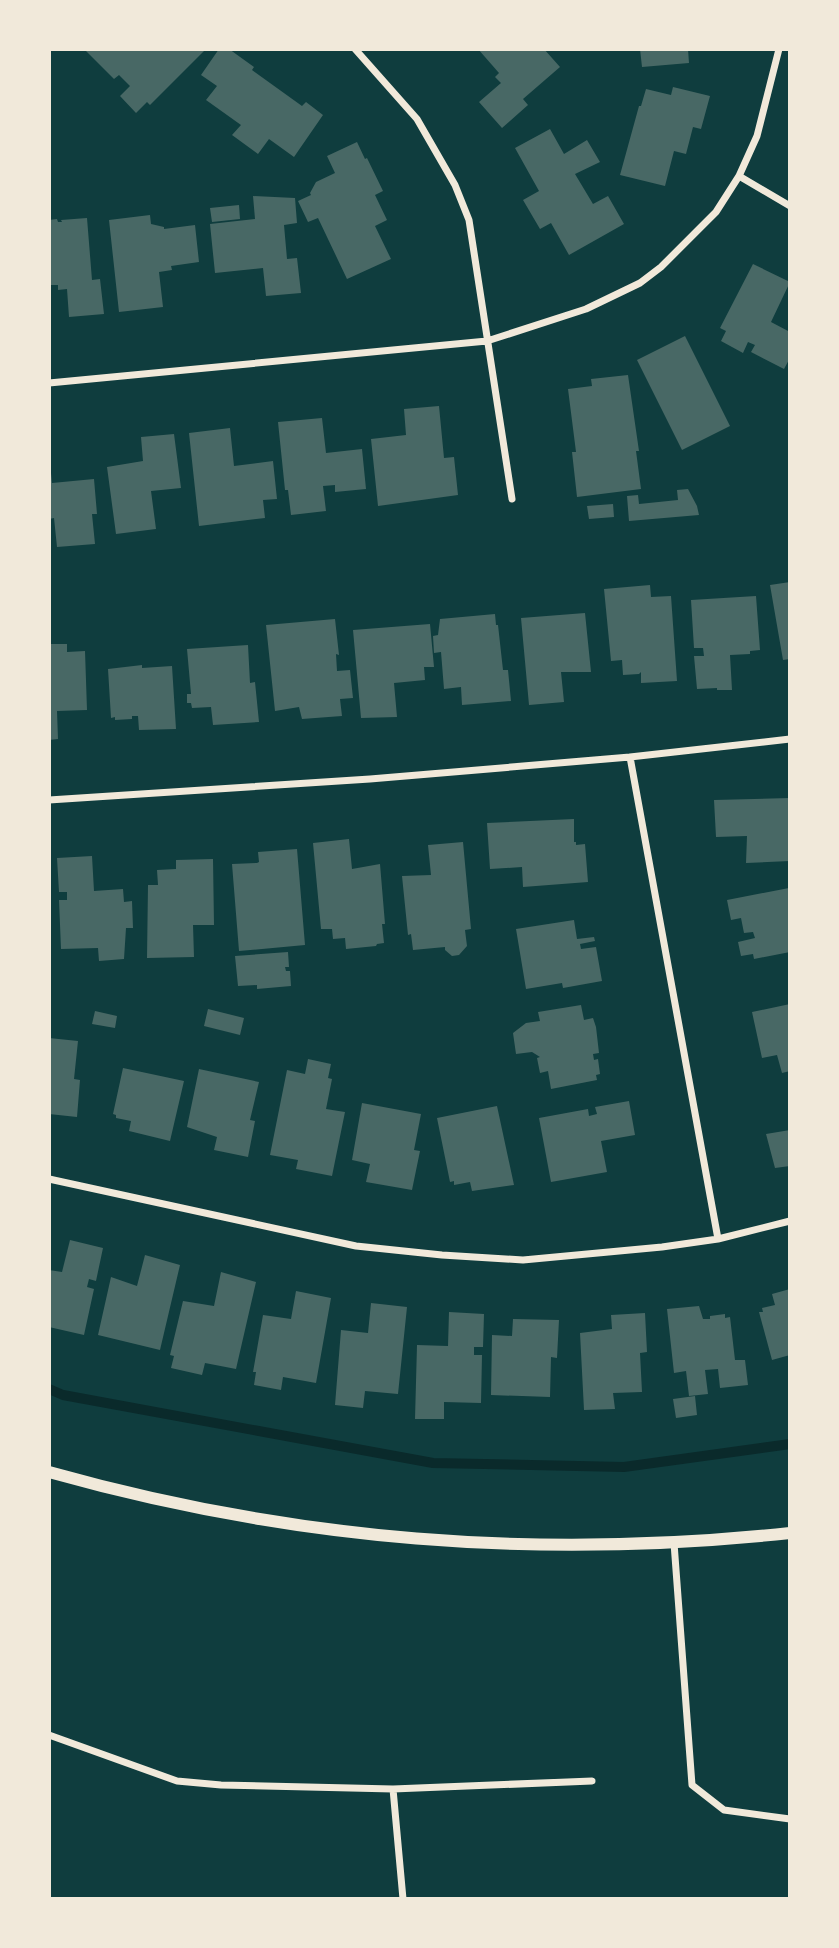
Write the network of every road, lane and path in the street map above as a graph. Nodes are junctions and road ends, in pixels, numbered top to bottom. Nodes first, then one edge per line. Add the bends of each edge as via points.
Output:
1 (355, 49) edge
2 (779, 49) edge
3 (739, 176) junction
4 (790, 206) edge
5 (487, 341) junction
6 (49, 383) edge
7 (512, 499) dead end
8 (790, 739) edge
9 (630, 757) junction
10 (49, 800) edge
11 (49, 1179) edge
12 (790, 1221) edge
13 (718, 1239) junction
14 (49, 1472) edge
15 (790, 1533) edge
16 (674, 1543) junction
17 (49, 1735) edge
18 (592, 1782) dead end
19 (393, 1789) junction
20 (790, 1819) edge
21 (403, 1899) edge

1 - 5 street via 417,119 455,185 469,220
2 - 3 street via 757,136
3 - 4 street
3 - 5 street via 716,212 640,283 586,309
5 - 6 street
5 - 7 street
8 - 9 street
9 - 10 street
9 - 13 street
11 - 13 street via 356,1246 442,1255 534,1259
12 - 13 street
14 - 16 street via 204,1510 391,1538 580,1547
15 - 16 street
16 - 20 street via 692,1785 724,1810
17 - 19 street via 177,1781
18 - 19 street
19 - 21 street

